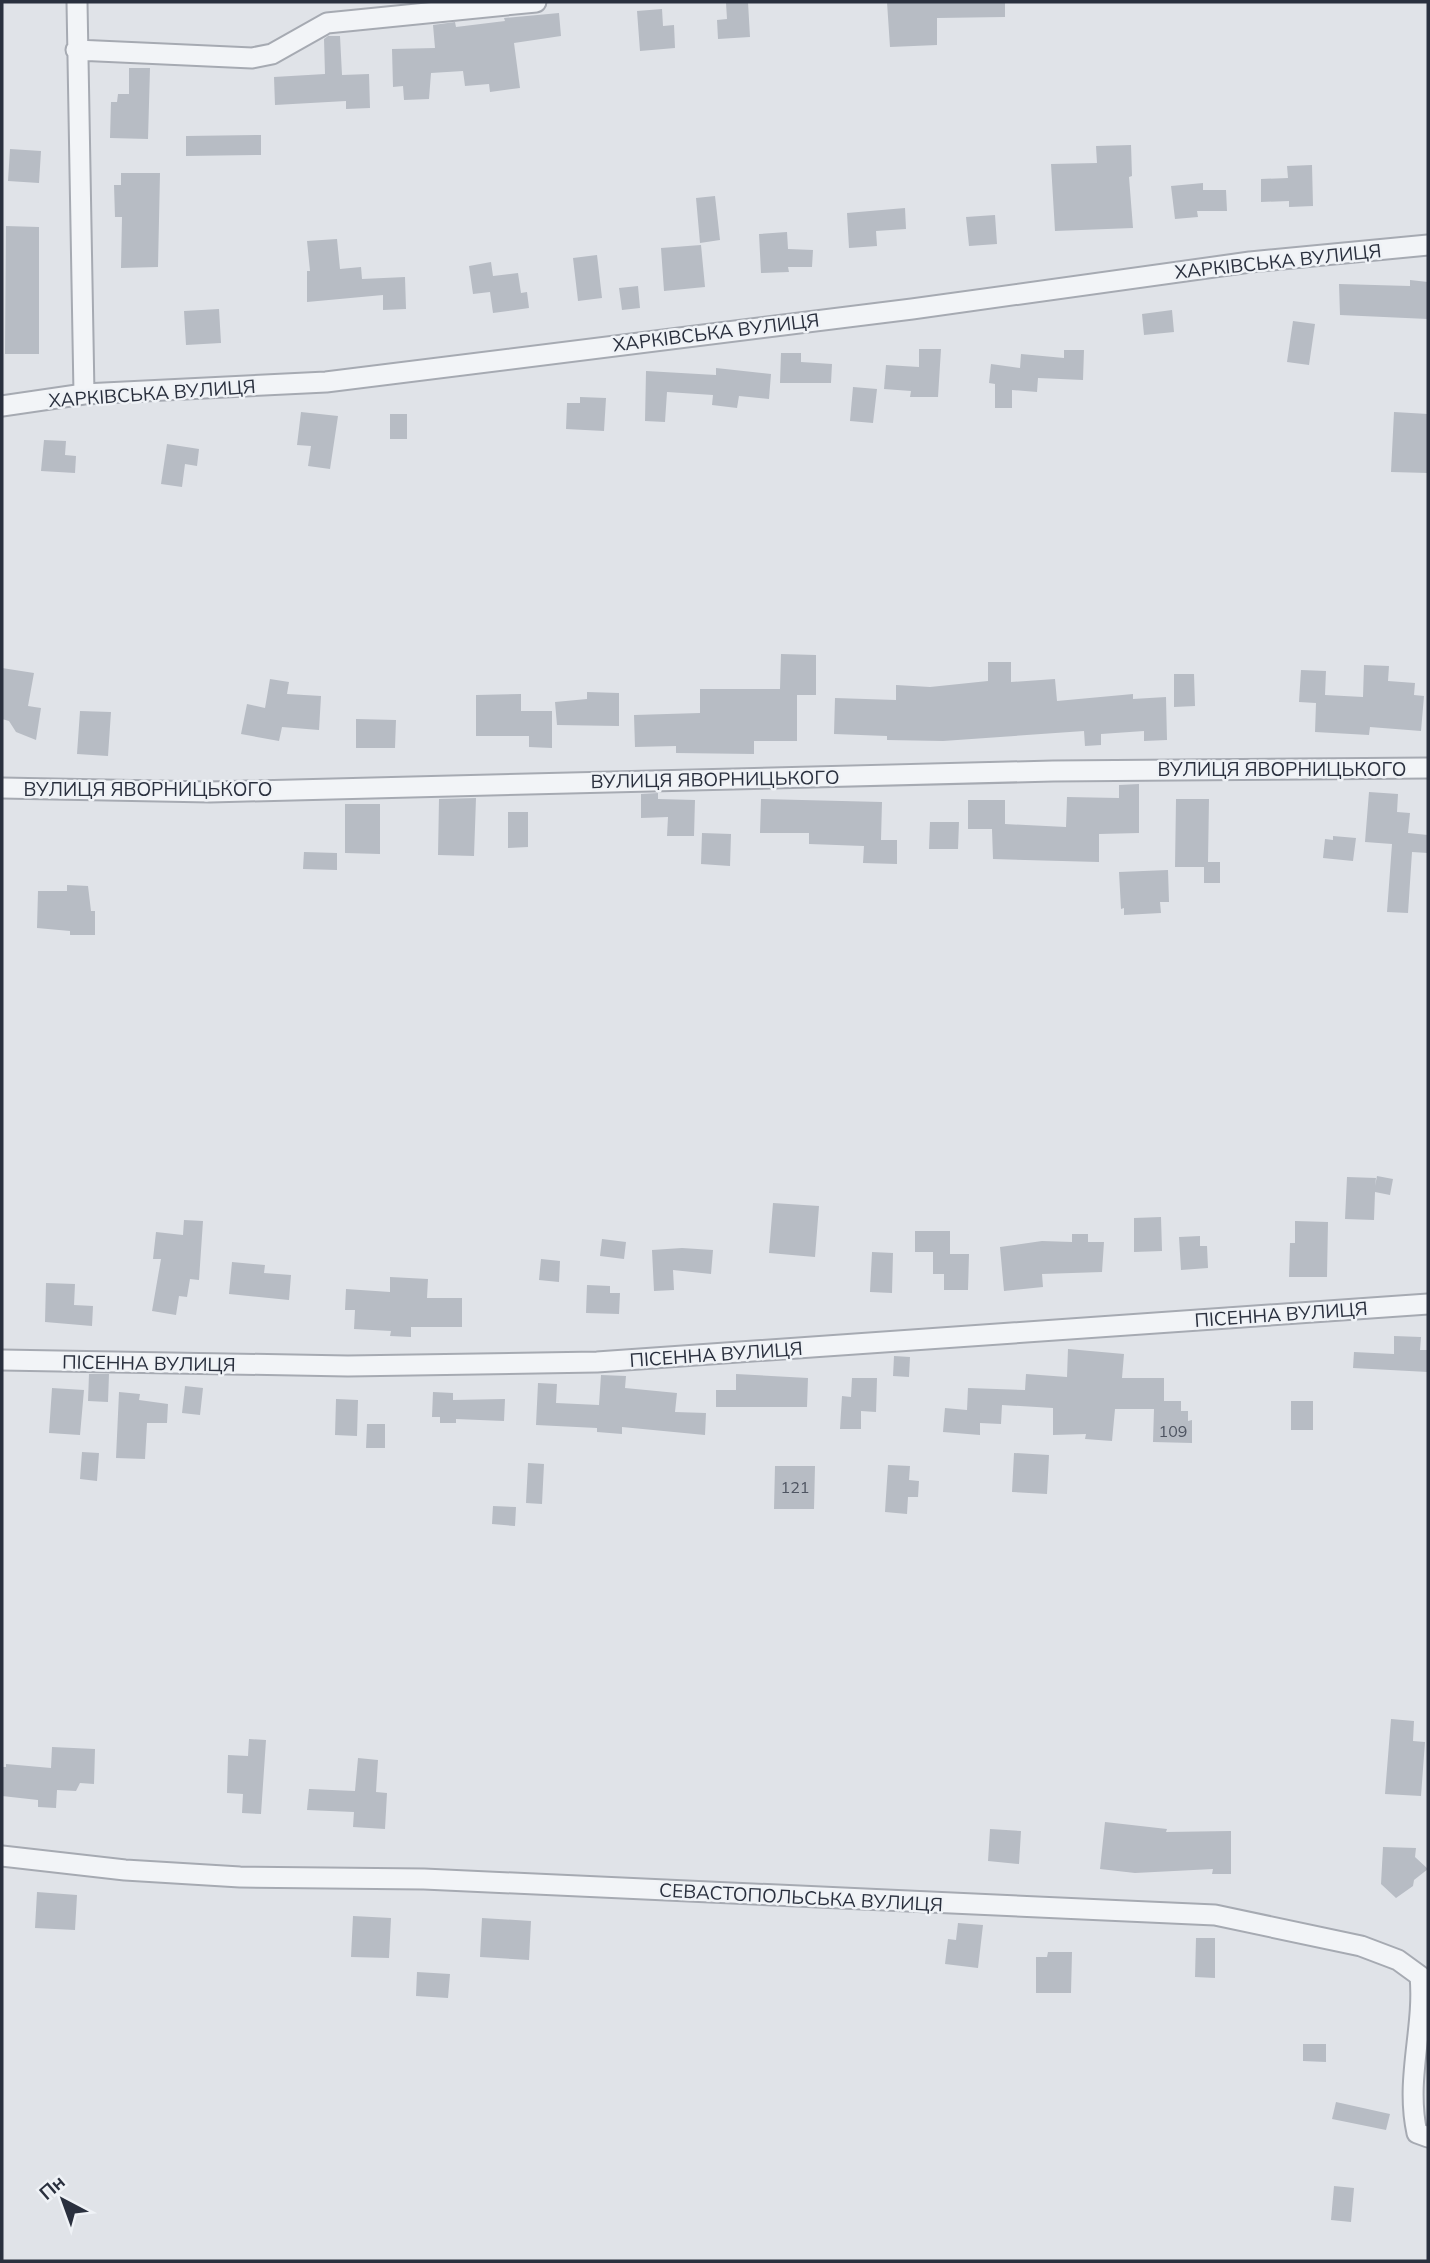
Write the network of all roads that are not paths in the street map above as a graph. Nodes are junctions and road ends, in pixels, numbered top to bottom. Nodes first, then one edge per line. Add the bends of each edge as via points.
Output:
1 (77, 2) edge
2 (536, 2) edge
3 (76, 50) junction
4 (1428, 245) edge
5 (84, 394) junction
6 (2, 407) edge
7 (1428, 768) edge
8 (2, 788) edge
9 (1428, 1304) edge
10 (2, 1360) edge
11 (2, 1856) edge
12 (1428, 2137) edge

1 - 3 street
2 - 3 street via 327,23 272,54 252,58
3 - 5 street
4 - 5 street, ХАРКІВСЬКА ВУЛИЦЯ via 1250,262 326,382
5 - 6 street, ХАРКІВСЬКА ВУЛИЦЯ
7 - 8 street, ВУЛИЦЯ ЯВОРНИЦЬКОГО via 1025,771 210,792
9 - 10 street, ПІСЕННА ВУЛИЦЯ via 597,1362 348,1366
11 - 12 street, СЕВАСТОПОЛЬСЬКА ВУЛИЦЯ via 240,1877 438,1880 1215,1915 1361,1946 1398,1960 1420,1976 1422,2002 1412,2065 1414,2118 1417,2133

